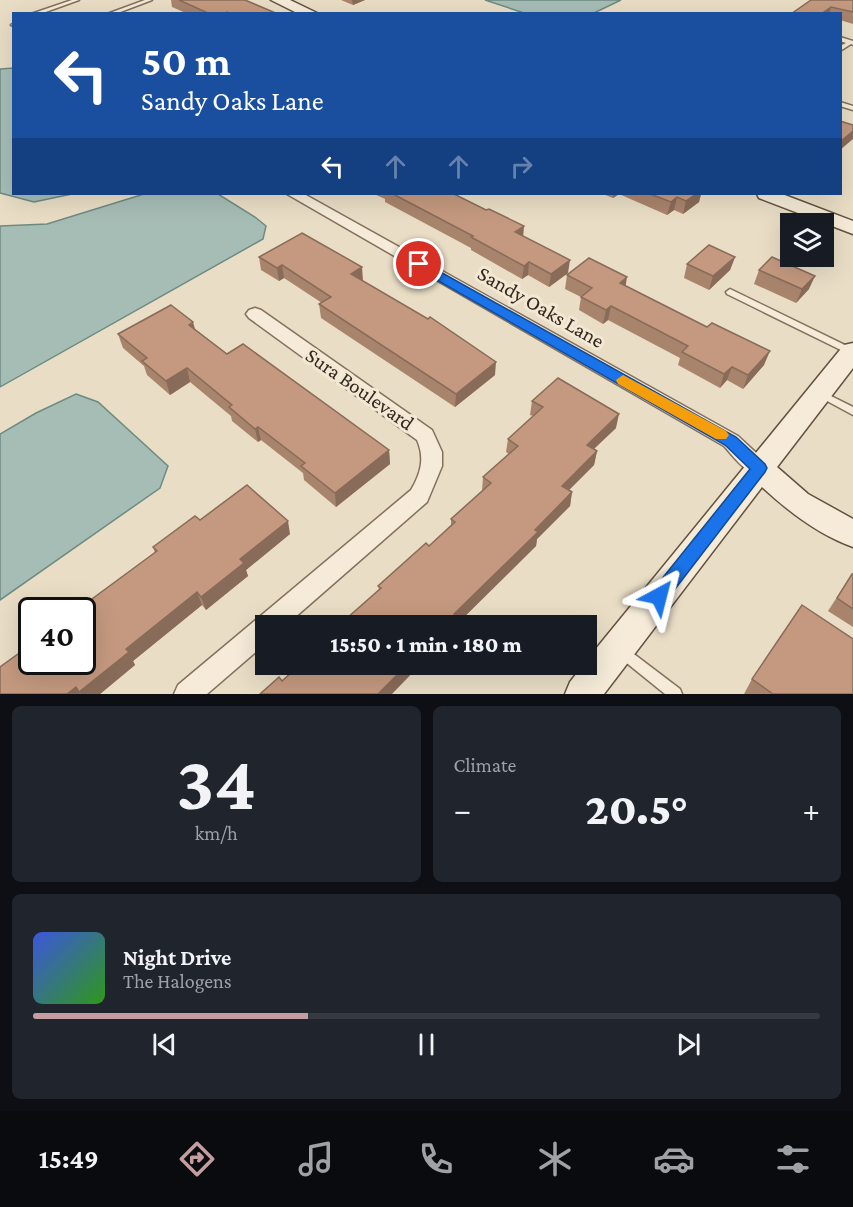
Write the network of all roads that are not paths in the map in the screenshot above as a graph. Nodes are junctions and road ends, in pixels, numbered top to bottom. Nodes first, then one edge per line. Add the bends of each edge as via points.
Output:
1 (77, 0) edge
2 (150, 0) edge
3 (278, 0) edge
4 (39, 12) edge
5 (115, 12) edge
6 (307, 12) edge
7 (296, 195) edge
8 (769, 195) edge
9 (853, 228) edge
10 (730, 292) dead end
11 (255, 314) dead end
12 (852, 352) edge
13 (819, 393) junction
14 (853, 411) edge
15 (759, 468) junction
16 (853, 534) edge
17 (279, 615) edge
18 (255, 635) edge
19 (617, 649) junction
20 (187, 694) edge
21 (582, 694) edge
22 (675, 694) edge

1 - 4 lane
2 - 5 lane
3 - 6 street
7 - 15 street, Sandy Oaks Lane via 731,441
8 - 9 street
10 - 12 lane
11 - 17 street, Sura Boulevard via 424,435 434,460 431,476 419,496
12 - 13 street
13 - 14 lane
13 - 15 street
15 - 16 street via 798,502
15 - 19 street
18 - 20 street, Sura Boulevard
19 - 21 street
19 - 22 lane

